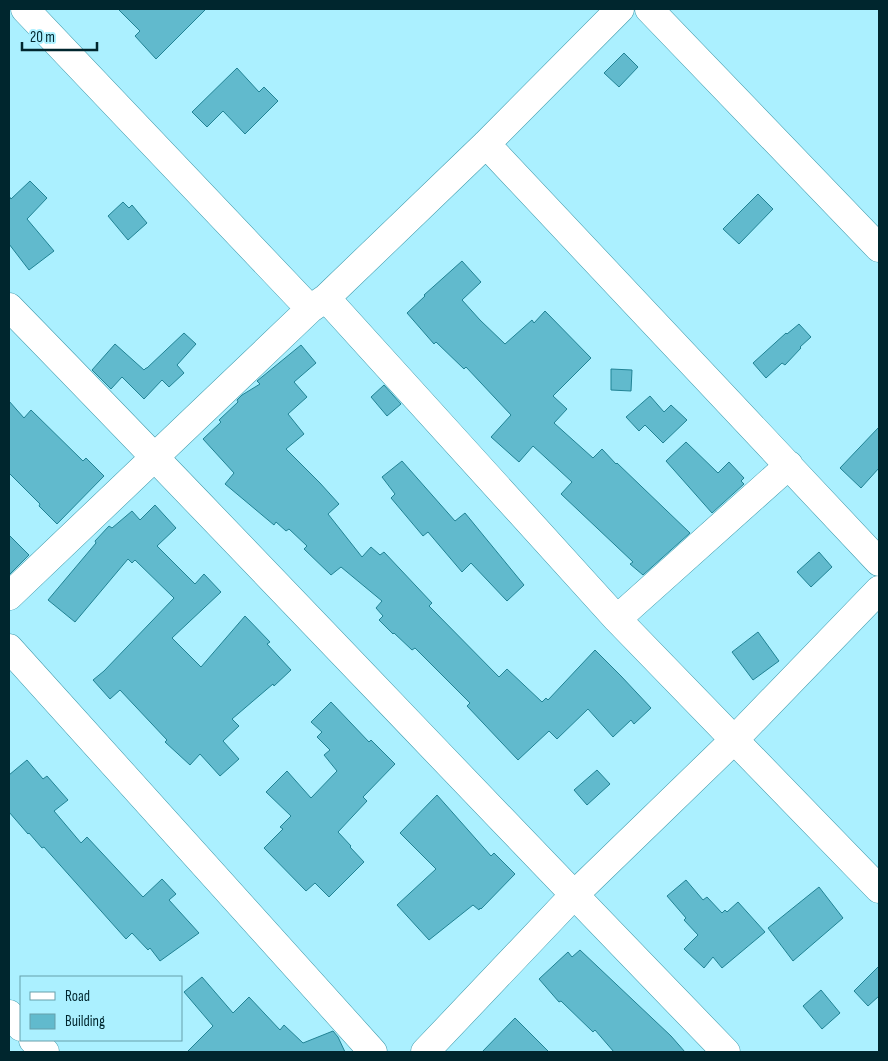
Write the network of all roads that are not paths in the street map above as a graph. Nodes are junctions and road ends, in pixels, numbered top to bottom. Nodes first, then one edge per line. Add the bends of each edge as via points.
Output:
1 (25, 9) edge
2 (620, 9) edge
3 (649, 9) edge
4 (486, 144) junction
5 (879, 248) edge
6 (318, 303) junction
7 (9, 307) edge
8 (155, 457) junction
9 (789, 465) junction
10 (879, 562) edge
11 (879, 590) edge
12 (9, 596) edge
13 (617, 619) junction
14 (9, 648) edge
15 (734, 740) junction
16 (879, 889) edge
17 (574, 895) junction
18 (9, 1014) edge
19 (20, 1027) edge
20 (34, 1041) edge
21 (44, 1052) edge
22 (373, 1052) edge
23 (425, 1052) edge
24 (726, 1052) edge

1 - 6 street
2 - 4 street
3 - 5 street
4 - 6 street
4 - 9 street
6 - 8 street
6 - 13 street
7 - 8 street
8 - 12 street
8 - 17 street
9 - 10 street
9 - 13 street
11 - 15 street
13 - 15 street
14 - 22 street
15 - 16 street
15 - 17 street
17 - 23 street
17 - 24 street
18 - 19 street
20 - 21 street

